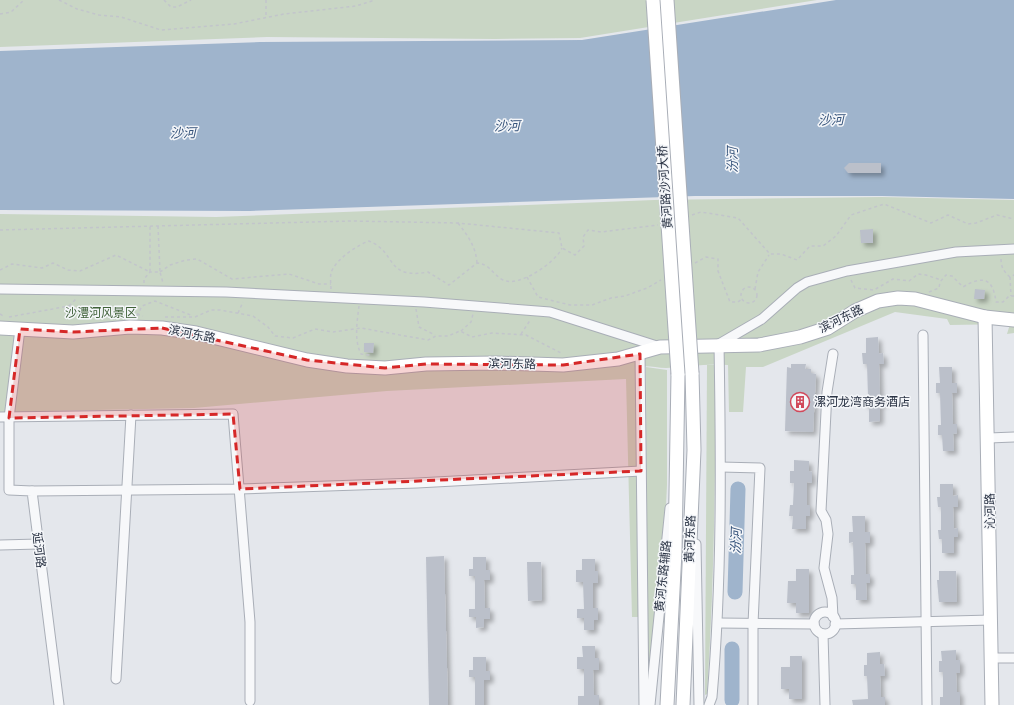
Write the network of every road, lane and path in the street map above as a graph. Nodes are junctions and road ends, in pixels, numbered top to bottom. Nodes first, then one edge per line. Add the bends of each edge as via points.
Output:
1 (24, 0) edge
2 (58, 0) edge
3 (164, 0) edge
4 (191, 0) edge
5 (266, 0) edge
6 (375, 0) edge
7 (653, 0) edge
8 (667, 0) edge
9 (0, 14) edge
10 (266, 18) junction
11 (687, 216) dead end
12 (1014, 219) edge
13 (458, 223) junction
14 (665, 223) dead end
15 (150, 225) junction
16 (158, 225) junction
17 (0, 230) edge
18 (562, 248) junction
19 (1000, 249) junction
20 (1014, 249) edge
21 (770, 254) junction
22 (477, 263) junction
23 (693, 263) dead end
24 (0, 270) edge
25 (150, 272) junction
26 (160, 272) junction
27 (847, 272) junction
28 (1014, 275) edge
29 (527, 277) junction
30 (1010, 277) junction
31 (662, 279) dead end
32 (941, 280) junction
33 (331, 284) junction
34 (0, 289) edge
35 (755, 289) junction
36 (143, 290) junction
37 (163, 291) junction
38 (247, 293) junction
39 (1010, 296) junction
40 (1014, 296) edge
41 (331, 297) junction
42 (359, 298) junction
43 (742, 299) junction
44 (922, 300) junction
45 (415, 302) junction
46 (475, 306) junction
47 (537, 311) junction
48 (238, 313) junction
49 (0, 314) edge
50 (144, 316) dead end
51 (165, 317) dead end
52 (195, 317) junction
53 (985, 317) junction
54 (1014, 320) edge
55 (136, 321) junction
56 (0, 328) edge
57 (357, 328) junction
58 (20, 330) junction
59 (460, 331) junction
60 (521, 334) junction
61 (923, 335) dead end
62 (436, 336) junction
63 (719, 344) junction
64 (660, 347) junction
65 (640, 354) junction
66 (834, 354) dead end
67 (570, 364) junction
68 (368, 367) junction
69 (692, 373) joint
70 (678, 374) joint
71 (131, 415) junction
72 (4, 418) edge
73 (1014, 437) edge
74 (989, 438) junction
75 (677, 447) junction
76 (694, 450) junction
77 (721, 467) junction
78 (641, 471) junction
79 (240, 489) junction
80 (32, 490) junction
81 (127, 490) junction
82 (39, 544) junction
83 (0, 545) edge
84 (834, 620) junction
85 (991, 620) junction
86 (926, 622) junction
87 (718, 623) junction
88 (753, 624) junction
89 (814, 624) junction
90 (823, 634) junction
91 (992, 658) junction
92 (1014, 658) edge
93 (116, 679) dead end
94 (250, 701) dead end
95 (59, 705) edge
96 (644, 705) edge
97 (650, 705) edge
98 (667, 705) edge
99 (682, 705) edge
100 (699, 705) edge
101 (709, 705) edge
102 (753, 705) edge
103 (825, 705) edge
104 (927, 705) edge
105 (992, 705) edge

1 - 9 path via 11,12
2 - 10 path via 77,9 99,15 122,17 161,30 234,24
3 - 4 path via 171,7
5 - 10 path
6 - 10 path via 356,6
7 - 70 street, 黄河路沙河大桥, bridge
8 - 69 street, 黄河路沙河大桥, bridge
11 - 21 path via 701,212 738,218
12 - 21 path via 997,215 968,224 948,215 931,223 884,204 851,215 836,236 823,246 810,246 796,260 781,254
13 - 16 path
13 - 18 path via 559,233
13 - 22 path via 476,251
14 - 18 path via 600,232 588,230 583,237 584,246 575,254
15 - 16 path
15 - 17 path
15 - 25 path
16 - 26 path
18 - 29 path via 559,255
19 - 20 street
19 - 27 street via 956,252
19 - 30 path via 1001,265
21 - 35 path via 758,272
22 - 29 path via 485,264 508,282 522,281
22 - 33 path via 449,286 428,272 403,273 392,264 380,245 369,241 358,245 342,258 331,273
23 - 43 path via 706,257 718,258 718,271 730,302
24 - 25 path via 12,264 42,268 53,263 68,270 80,271 116,255
25 - 26 path
25 - 36 path via 144,279
26 - 33 path via 170,265 197,259 232,279 289,274 319,284
26 - 37 path
27 - 32 path via 855,288 874,290 893,279 909,281 918,274
27 - 63 street via 807,282 762,319
28 - 30 path
29 - 31 path via 538,297 570,305 592,306 647,288
30 - 39 path
32 - 39 path via 946,275 952,276 963,287 975,279 983,279 990,283 995,292 996,302 1003,302
32 - 44 path via 939,288 926,293
33 - 41 path
34 - 36 street
35 - 43 path via 745,288 741,294
35 - 43 path via 757,297 754,302 749,304
36 - 37 street
37 - 38 street
38 - 41 street
38 - 48 path
39 - 40 path
41 - 42 street
42 - 45 street
42 - 57 path
44 - 53 street, 滨河东路
44 - 63 street, 滨河东路 via 898,298 878,301 855,311 828,328 800,337 759,345
45 - 46 street
45 - 62 path via 419,327
46 - 47 street
46 - 59 path via 471,322
47 - 60 path
47 - 64 street via 550,312
48 - 52 path via 211,310
48 - 57 path via 253,316 275,336 293,338 315,329 333,332
49 - 55 path via 6,318 69,306 82,313 119,308
50 - 55 path
51 - 52 path
52 - 55 path via 155,301 142,306
53 - 54 street, 滨河东路
53 - 74 street, 沁河路
55 - 58 street, 滨河东路 via 74,332
55 - 68 street, 滨河东路 via 307,360
56 - 58 street, 滨河东路
57 - 62 path via 428,340
57 - 68 path via 358,348 361,354 368,355
58 - 72 street
59 - 60 path via 472,337 492,333
59 - 62 path via 448,336
60 - 67 path via 566,356
61 - 86 street
63 - 64 street, 滨河东路
63 - 77 street
64 - 65 street, 滨河东路
65 - 67 street, 滨河东路
65 - 78 street
66 - 84 street via 827,392 821,511 826,520 828,534 824,568 832,598
67 - 68 street, 滨河东路 via 434,364
69 - 76 street, 黄河东路
70 - 75 street, 黄河东路
71 - 72 street
71 - 79 street via 232,414
71 - 81 street
72 - 80 street via 9,490
73 - 74 street
74 - 85 street, 沁河路
75 - 97 street, 黄河东路辅路
75 - 98 street, 黄河东路 via 675,552
76 - 99 street, 黄河东路
76 - 100 street
77 - 87 street
77 - 88 street via 760,468
78 - 79 street
78 - 96 street
79 - 81 street
79 - 94 street via 250,622
80 - 81 street
80 - 82 street, 延河路
81 - 93 street
82 - 83 street
82 - 95 street, 延河路
84 - 86 street
84 - 89 street via 828,613 821,613 816,617
84 - 90 street via 830,633
85 - 86 street
85 - 91 street, 沁河路
86 - 104 street
87 - 88 street
87 - 101 street via 712,698
88 - 89 street
88 - 102 street
89 - 90 street via 816,631
90 - 103 street
91 - 92 street
91 - 105 street, 沁河路

